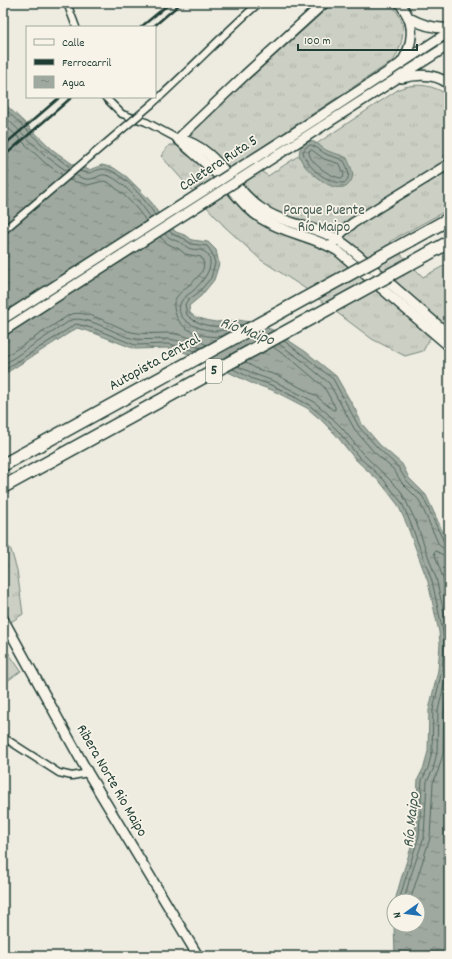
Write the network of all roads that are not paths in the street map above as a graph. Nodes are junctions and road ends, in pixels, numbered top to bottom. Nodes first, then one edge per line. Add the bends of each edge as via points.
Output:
1 (67, 3) edge
2 (259, 3) edge
3 (324, 3) edge
4 (400, 3) edge
5 (409, 18) junction
6 (76, 26) edge
7 (449, 28) edge
8 (449, 32) edge
9 (449, 44) edge
10 (399, 66) junction
11 (392, 82) junction
12 (449, 84) edge
13 (106, 98) edge
14 (178, 139) junction
15 (449, 164) edge
16 (449, 220) edge
17 (3, 231) edge
18 (449, 242) edge
19 (334, 243) junction
20 (3, 318) edge
21 (3, 331) edge
22 (446, 337) edge
23 (449, 346) edge
24 (3, 465) edge
25 (3, 487) edge
26 (3, 619) edge
27 (3, 737) edge
28 (88, 772) junction
29 (3, 954) edge
30 (6, 956) edge
31 (198, 956) edge

1 - 6 street
2 - 17 street, bridge via 188,72
3 - 14 main road
4 - 5 main road
5 - 7 main road via 431,27
5 - 10 main road via 411,39 407,53
8 - 10 main road, Caletera Ruta 5
9 - 11 main road, Caletera Ruta 5
10 - 20 main road, Caletera Ruta 5, bridge
11 - 12 main road via 406,77 426,75 437,77
11 - 21 main road, Caletera Ruta 5, bridge
13 - 14 street via 122,114 146,122
14 - 19 main road via 193,143 211,156 242,193 268,213 321,232
15 - 19 main road via 353,223
16 - 24 highway, Autopista Central / 5, bridge
18 - 25 highway, 5, bridge
19 - 22 main road via 352,250
22 - 23 main road
26 - 28 main road, Ribera Norte Rio Maipo
27 - 28 street via 59,773 72,776
28 - 31 main road, Ribera Norte Rio Maipo
29 - 30 street

